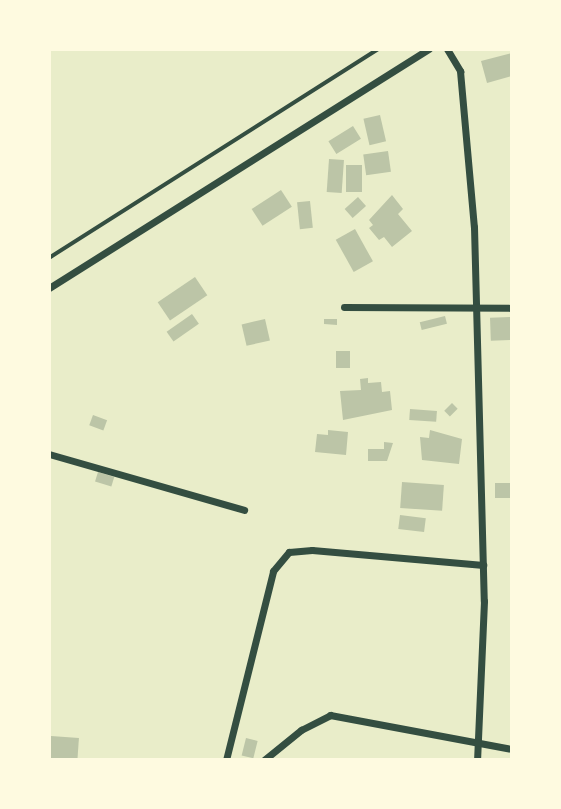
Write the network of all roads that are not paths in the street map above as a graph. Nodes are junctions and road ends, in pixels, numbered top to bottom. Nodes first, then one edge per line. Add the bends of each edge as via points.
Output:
1 (429, 49) edge
2 (447, 49) edge
3 (49, 288) edge
4 (344, 307) dead end
5 (477, 307) junction
6 (512, 308) edge
7 (49, 454) edge
8 (244, 510) dead end
9 (483, 565) junction
10 (480, 743) junction
11 (512, 749) edge
12 (226, 760) edge
13 (264, 760) edge
14 (477, 760) edge

1 - 3 street
2 - 5 street via 460,71 466,114
4 - 5 street
5 - 6 street
5 - 9 street
7 - 8 street
9 - 10 street
9 - 12 street via 312,550 289,552 273,571
10 - 11 street
10 - 13 street via 330,715 301,730
10 - 14 street

